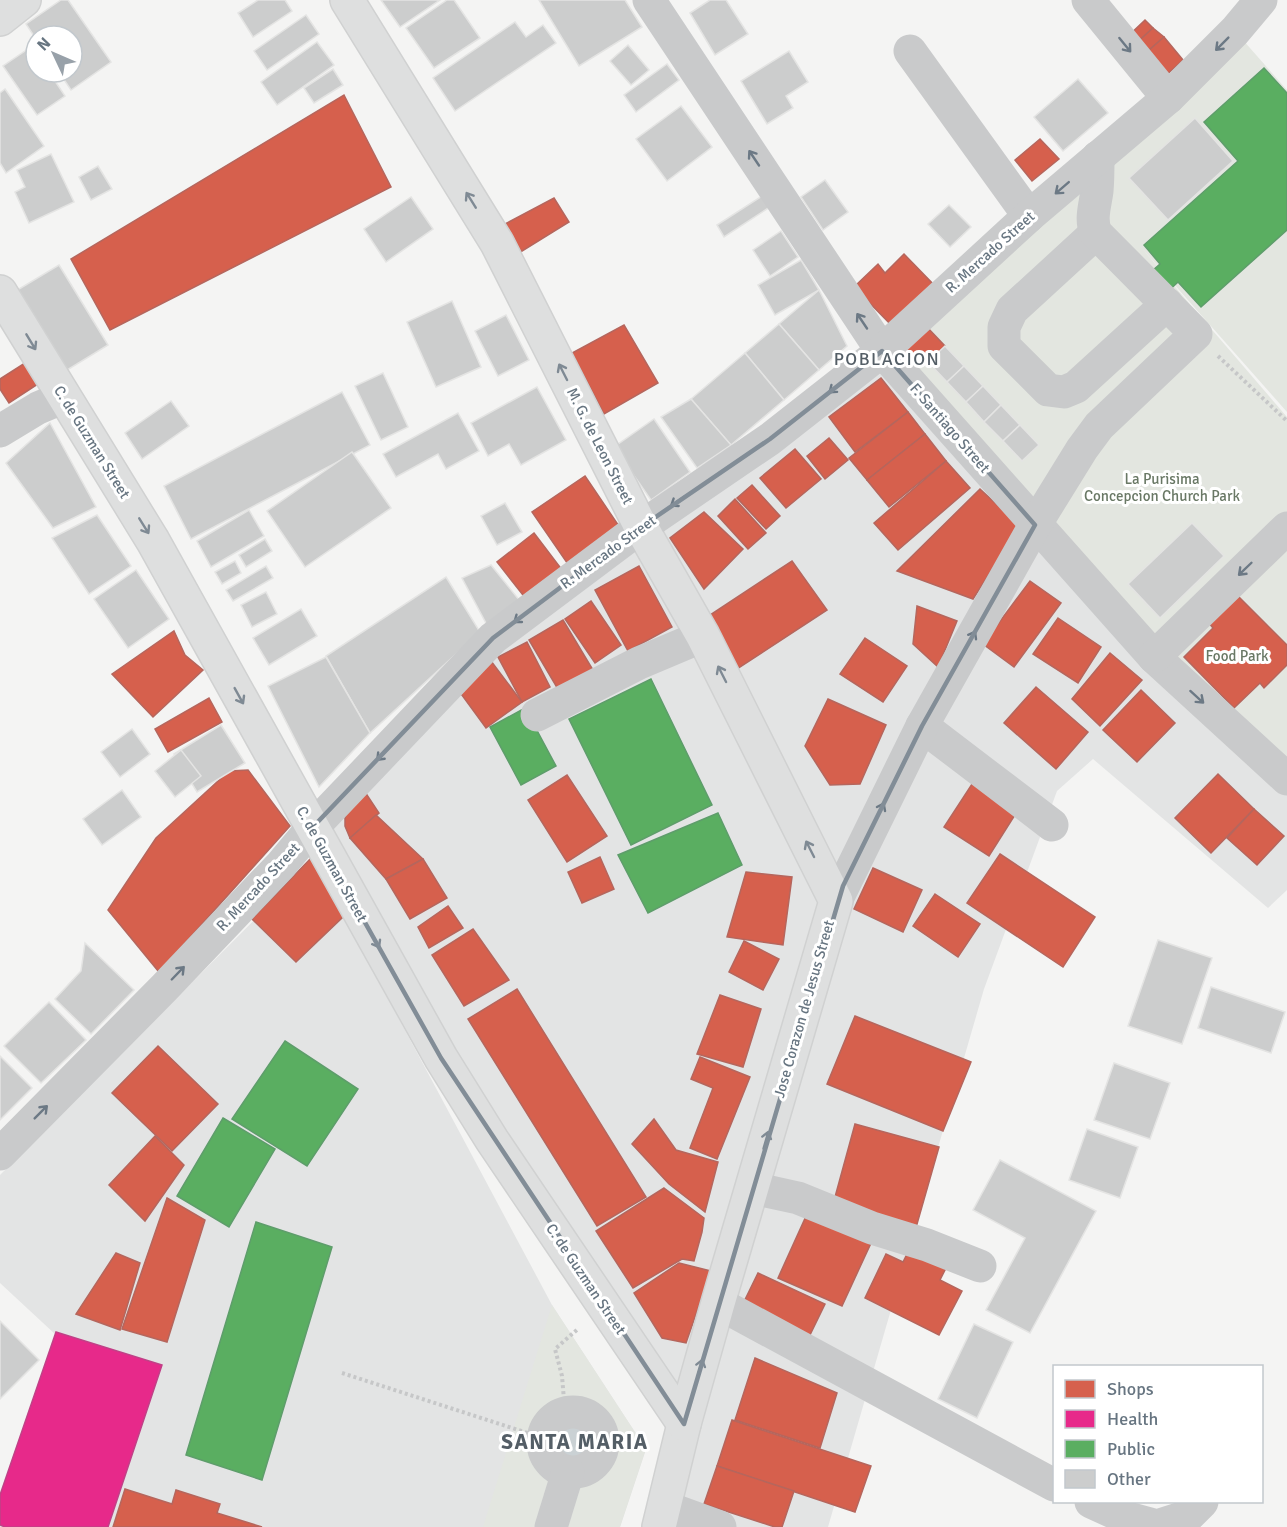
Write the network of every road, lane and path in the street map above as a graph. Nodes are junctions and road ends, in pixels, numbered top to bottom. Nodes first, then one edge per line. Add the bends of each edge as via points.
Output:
1 (24, 0) edge
2 (347, 0) edge
3 (649, 0) edge
4 (1088, 0) edge
5 (1261, 0) edge
6 (0, 19) edge
7 (910, 51) dead end
8 (1168, 98) junction
9 (1098, 157) junction
10 (1029, 216) junction
11 (1096, 233) junction
12 (0, 292) edge
13 (1167, 304) junction
14 (1196, 334) junction
15 (882, 351) junction
16 (64, 397) junction
17 (1287, 421) edge
18 (0, 431) edge
19 (1035, 525) junction
20 (641, 527) junction
21 (1287, 528) edge
22 (703, 636) junction
23 (1154, 657) junction
24 (537, 715) dead end
25 (922, 726) junction
26 (1287, 779) edge
27 (1052, 825) dead end
28 (312, 828) junction
29 (836, 901) junction
30 (0, 1154) edge
31 (752, 1188) junction
32 (981, 1266) dead end
33 (718, 1303) junction
34 (604, 1306) junction
35 (342, 1373) dead end
36 (565, 1412) junction
37 (684, 1424) junction
38 (543, 1438) junction
39 (568, 1472) junction
40 (1053, 1484) edge
41 (1093, 1503) edge
42 (1201, 1503) edge
43 (662, 1517) edge
44 (551, 1527) edge
45 (720, 1527) edge

1 - 6 main road
20 -> 2 main road, M. G. de Leon Street via 497,243
15 -> 3 street, F. Santiago Street
4 -> 8 street
5 -> 8 street, R. Mercado Street
7 - 10 street
8 - 9 street, R. Mercado Street
9 -> 10 street, R. Mercado Street
9 - 11 street via 1093,218
10 - 15 street, R. Mercado Street
11 - 13 street
11 - 13 street via 1012,310 1004,327 1004,346 1048,390 1064,392 1076,387
12 -> 16 main road, C. de Guzman Street
13 - 14 street
14 - 17 path
14 - 19 street, Jose Corazon de Jesus Street via 1099,426
15 - 19 street, F. Santiago Street
15 -> 20 street, R. Mercado Street via 770,439
16 - 18 street
16 -> 28 main road, C. de Guzman Street via 153,541
19 - 23 street, F. Santiago Street
25 -> 19 street, Jose Corazon de Jesus Street
20 - 22 main road, M. G. de Leon Street
20 -> 28 street, R. Mercado Street via 493,638
21 -> 23 street
22 - 24 street via 639,663
29 -> 22 main road, M. G. de Leon Street
23 -> 26 street, F. Santiago Street
25 - 27 street
29 -> 25 street, Jose Corazon de Jesus Street
30 -> 28 street, R. Mercado Street via 165,987
28 -> 34 main road, C. de Guzman Street via 441,1058
31 -> 29 main road, Jose Corazon de Jesus Street
31 - 32 street via 798,1198
31 - 33 main road, Jose Corazon de Jesus Street
37 -> 33 main road, Jose Corazon de Jesus Street
33 - 40 street
34 - 36 path via 555,1349
34 - 37 main road, C. de Guzman Street
35 - 38 path
36 - 38 street via 553,1419
36 - 39 street via 589,1415 604,1436 604,1448 591,1467
37 - 43 main road, Jose Corazon de Jesus Street
38 - 39 street via 549,1460
39 - 44 street
41 - 42 street via 1157,1526 1188,1516
43 - 45 street

